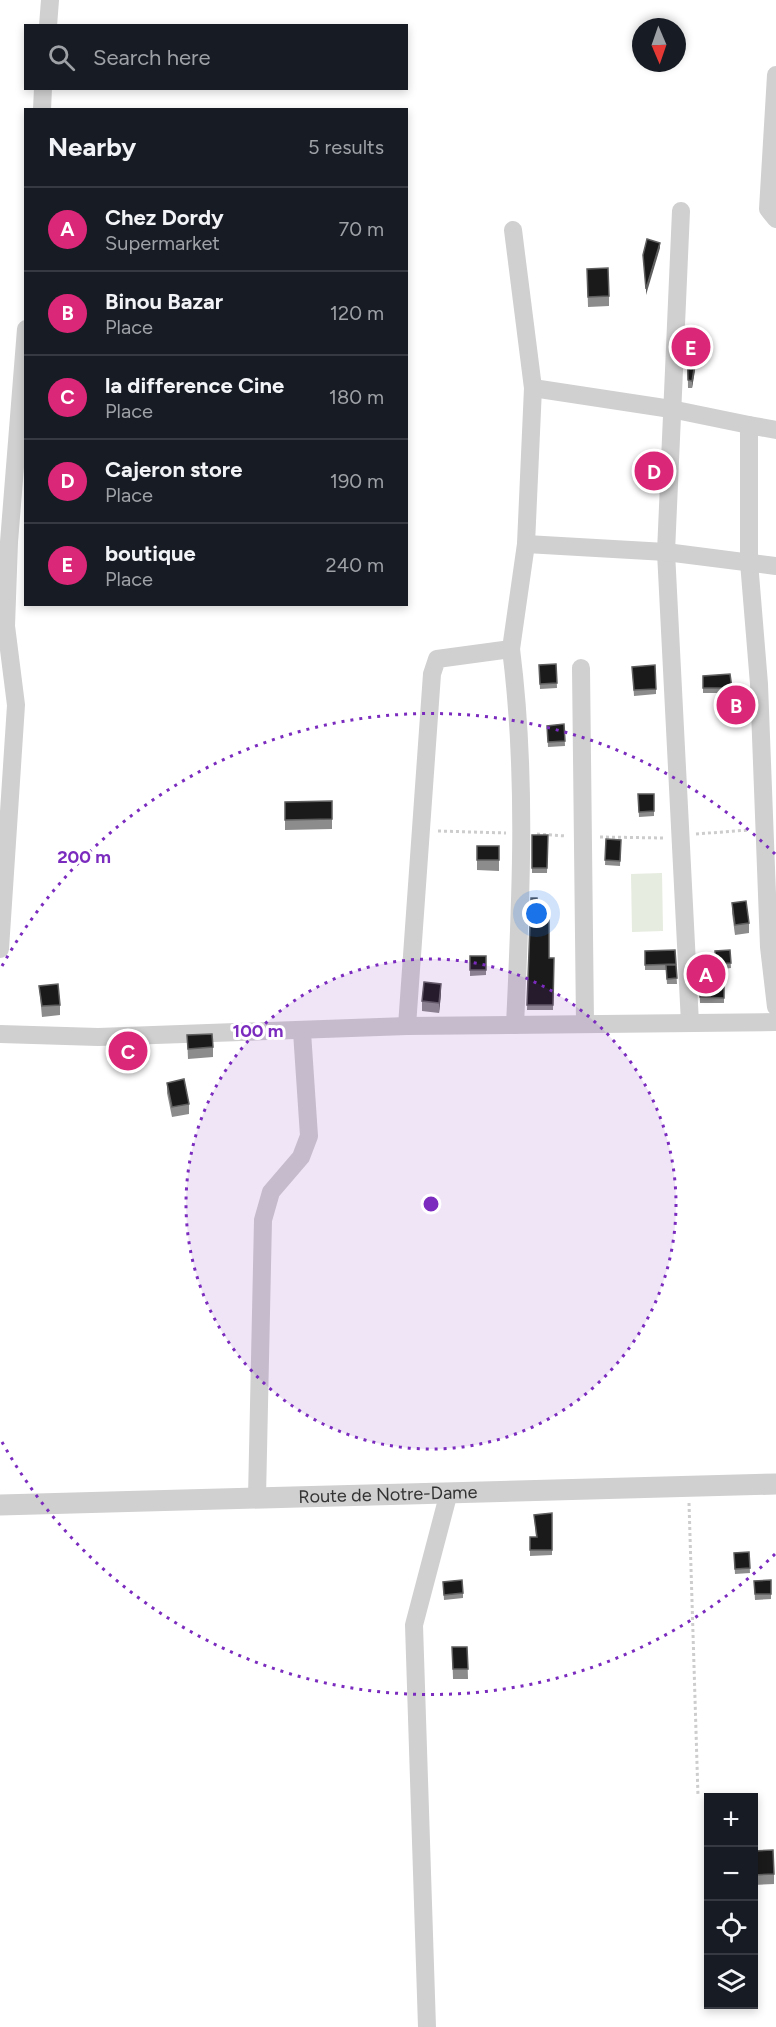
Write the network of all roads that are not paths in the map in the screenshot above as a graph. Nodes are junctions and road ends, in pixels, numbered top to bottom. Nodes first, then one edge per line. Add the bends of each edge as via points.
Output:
1 (50, 0) edge
2 (48, 24) edge
3 (776, 75) edge
4 (43, 90) edge
5 (42, 108) edge
6 (681, 211) dead end
7 (776, 219) edge
8 (513, 230) dead end
9 (24, 354) edge
10 (533, 388) junction
11 (671, 409) junction
12 (749, 425) junction
13 (776, 430) edge
14 (526, 544) junction
15 (666, 552) junction
16 (748, 562) junction
17 (776, 566) edge
18 (511, 649) junction
19 (581, 668) dead end
20 (0, 950) edge
21 (776, 1007) edge
22 (776, 1022) edge
23 (690, 1023) junction
24 (515, 1024) junction
25 (585, 1024) junction
26 (407, 1026) junction
27 (302, 1032) junction
28 (0, 1034) edge
29 (776, 1485) edge
30 (449, 1492) junction
31 (257, 1498) junction
32 (0, 1505) edge
33 (427, 2027) edge

1 - 2 street
3 - 7 street via 768,209
4 - 5 street
6 - 11 street
8 - 10 street
9 - 20 street via 8,552 6,626 16,705
10 - 11 street
10 - 14 street
11 - 12 street
11 - 15 street
12 - 13 street
12 - 16 street
14 - 15 street
14 - 18 street
15 - 16 street
15 - 23 street
16 - 17 street
16 - 21 street via 759,684 769,947
18 - 24 street via 520,717 523,833
18 - 26 street via 437,659 432,674
19 - 25 street
22 - 23 street
23 - 25 street
24 - 25 street
24 - 26 street
26 - 27 street
27 - 28 street via 98,1037
27 - 31 street via 307,1147 271,1192 263,1220
29 - 30 street, Route de Notre-Dame
30 - 31 street, Route de Notre-Dame
30 - 33 street via 414,1625
31 - 32 street, Route de Notre-Dame

